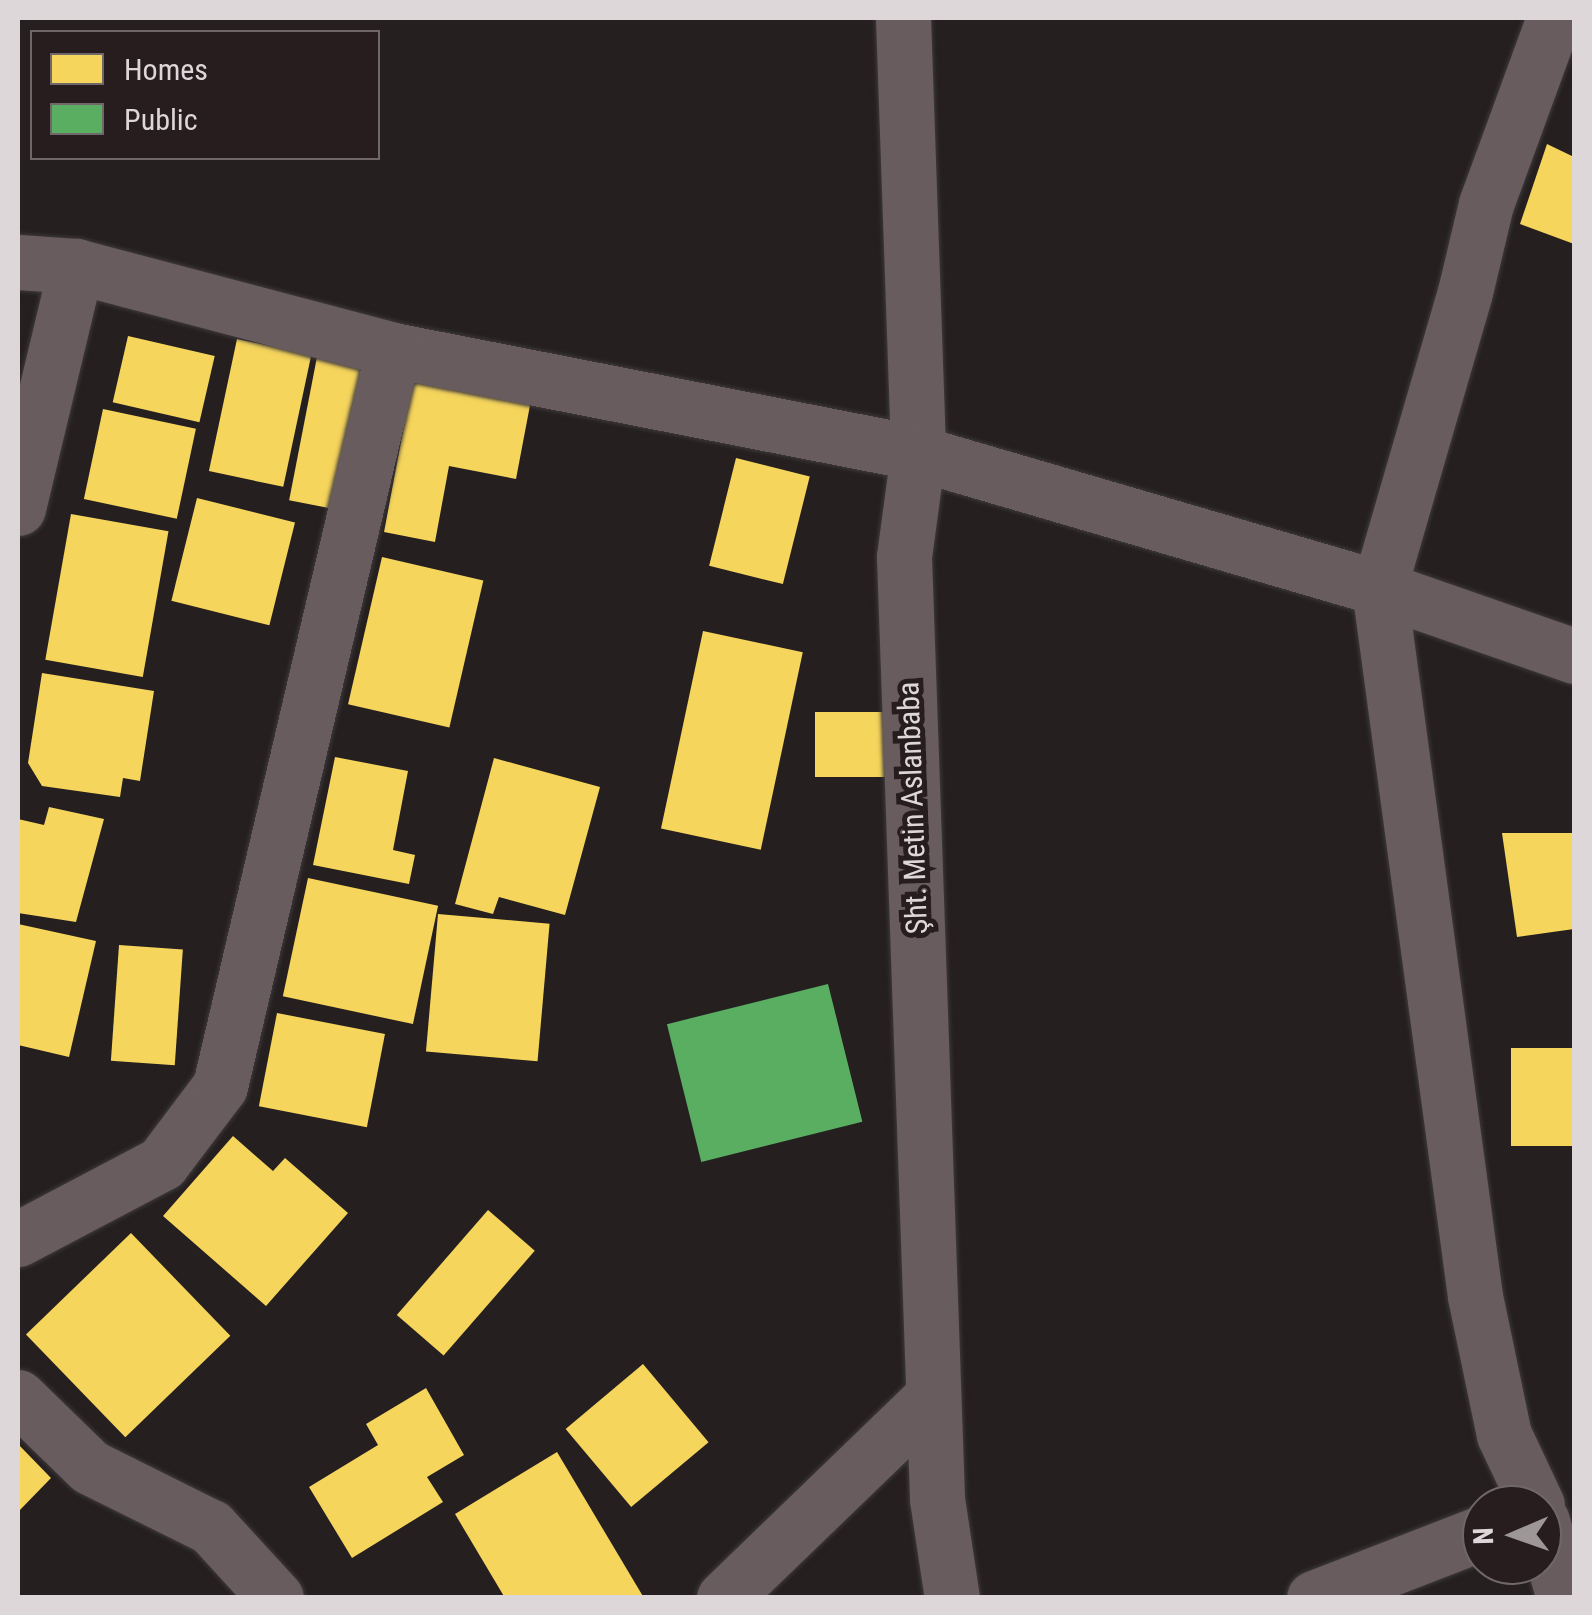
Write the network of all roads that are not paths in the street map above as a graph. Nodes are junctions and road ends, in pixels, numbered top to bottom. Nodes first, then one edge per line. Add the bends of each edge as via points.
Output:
1 (903, 18) edge
2 (1554, 18) edge
3 (18, 262) edge
4 (76, 266) junction
5 (393, 350) junction
6 (918, 453) junction
7 (18, 508) edge
8 (1379, 588) junction
9 (1574, 656) edge
10 (18, 1240) edge
11 (933, 1396) junction
12 (18, 1397) edge
13 (1528, 1485) edge
14 (1462, 1541) edge
15 (276, 1598) edge
16 (724, 1598) edge
17 (952, 1598) edge
18 (1314, 1598) edge

1 - 6 street, Şht. Metin Aslanbaba
2 - 8 street via 1486,204
3 - 4 street
4 - 5 street
4 - 7 street
5 - 6 street
5 - 10 street via 220,1086 162,1164
6 - 8 street
6 - 11 street, Şht. Metin Aslanbaba via 904,556
8 - 9 street
8 - 13 street via 1475,1296 1504,1435
11 - 16 street
11 - 17 street, Şht. Metin Aslanbaba via 937,1498
12 - 15 street via 90,1467 211,1527
14 - 18 street

